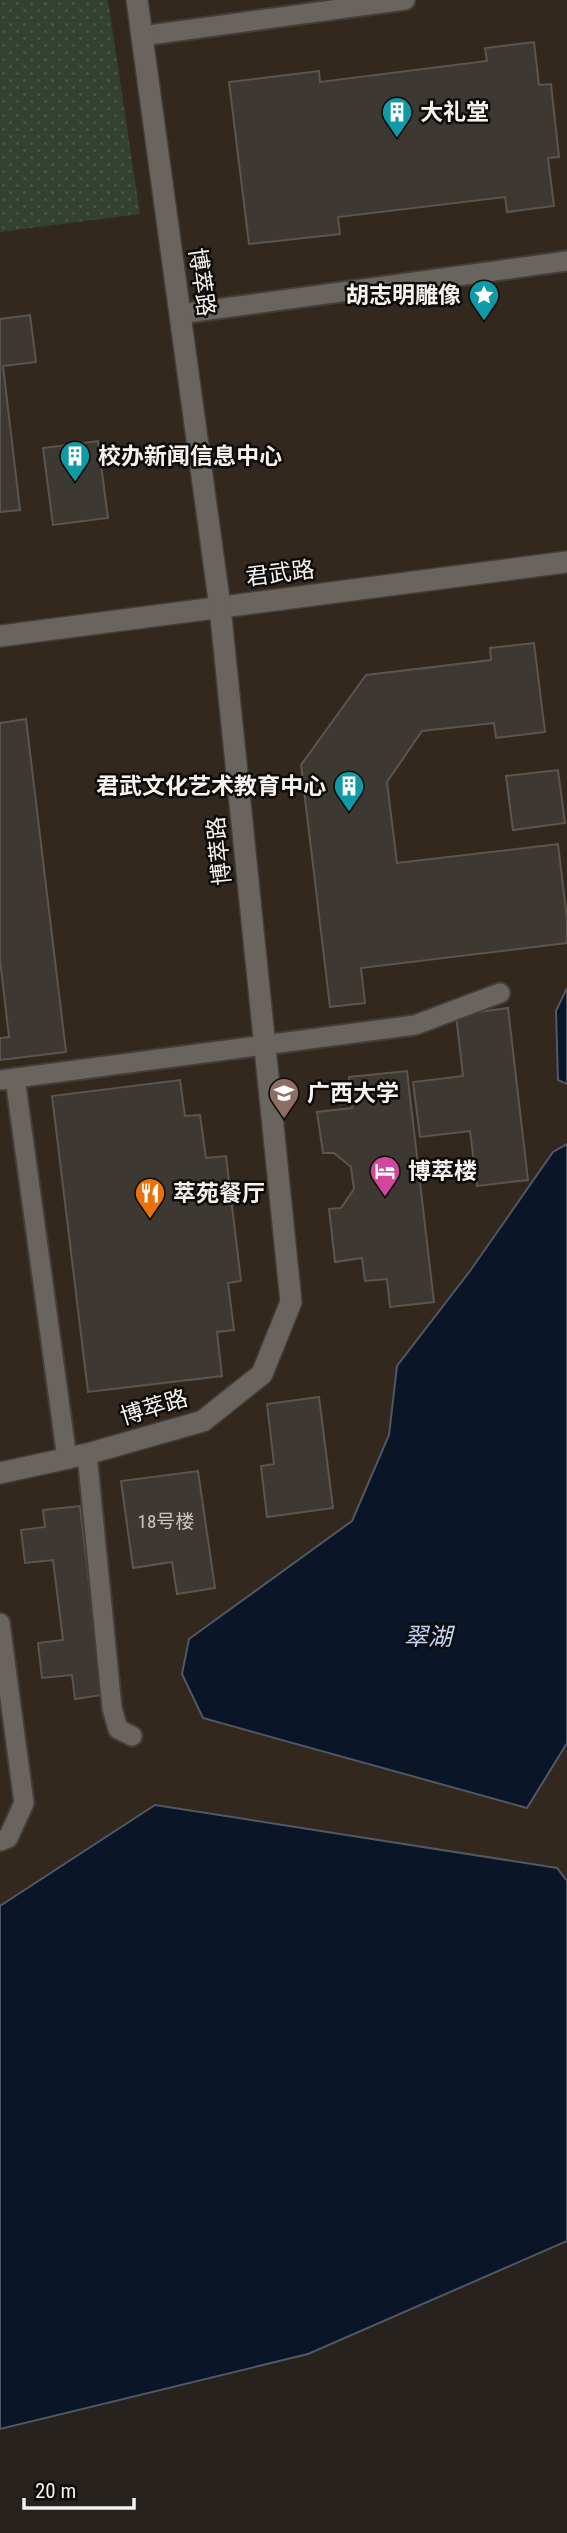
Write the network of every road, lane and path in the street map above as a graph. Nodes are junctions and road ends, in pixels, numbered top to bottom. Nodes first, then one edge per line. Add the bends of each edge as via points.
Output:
1 (137, 0) edge
2 (405, 0) edge
3 (142, 36) junction
4 (567, 261) edge
5 (180, 314) junction
6 (567, 562) edge
7 (220, 607) junction
8 (0, 636) edge
9 (500, 993) dead end
10 (265, 1046) junction
11 (7, 1079) edge
12 (77, 1457) junction
13 (0, 1473) edge
14 (0, 1623) edge
15 (132, 1736) dead end
16 (0, 1840) edge

1 - 3 street, 博萃路
2 - 3 lane
3 - 5 street, 博萃路
4 - 5 lane
5 - 7 street, 博萃路
6 - 7 street, 君武路
7 - 8 street, 君武路
7 - 10 street, 博萃路
9 - 10 lane via 415,1025
10 - 11 lane
10 - 12 street, 博萃路 via 291,1302 262,1374 202,1421
11 - 12 lane
12 - 13 street, 博萃路
12 - 15 lane via 112,1709 118,1729
14 - 16 lane via 24,1803 8,1839

